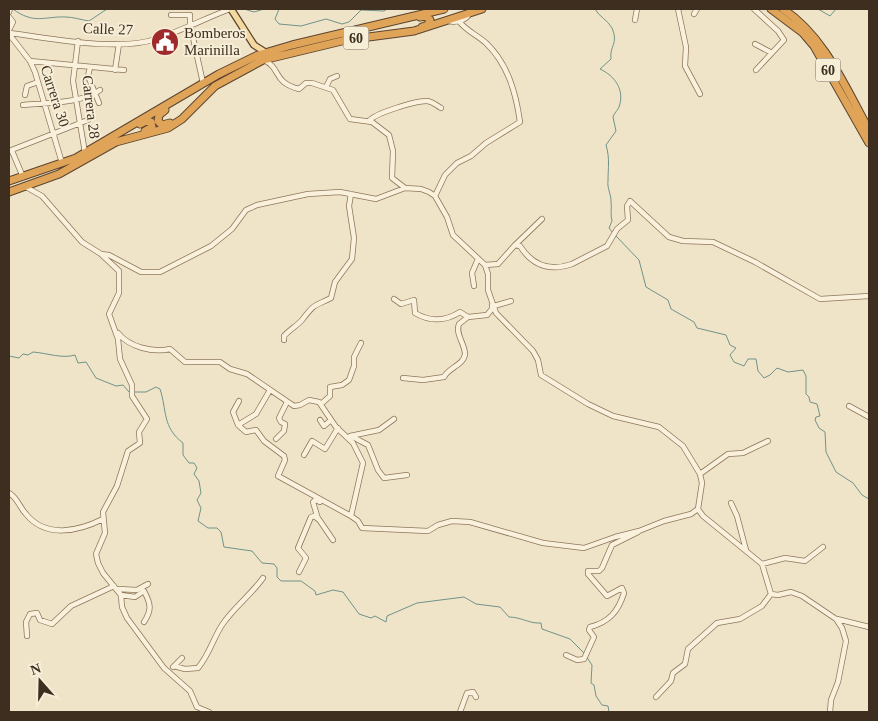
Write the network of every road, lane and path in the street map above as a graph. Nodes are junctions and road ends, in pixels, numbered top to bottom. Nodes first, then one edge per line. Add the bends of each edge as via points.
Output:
1 (231, 9) edge
2 (444, 9) edge
3 (482, 9) edge
4 (637, 9) edge
5 (678, 9) edge
6 (697, 9) edge
7 (754, 9) edge
8 (771, 9) edge
9 (783, 9) edge
10 (9, 11) edge
11 (469, 14) junction
12 (694, 14) dead end
13 (171, 15) dead end
14 (400, 19) junction
15 (459, 20) junction
16 (635, 20) dead end
17 (11, 21) edge
18 (449, 21) junction
19 (190, 24) junction
20 (11, 34) edge
21 (393, 34) junction
22 (78, 41) junction
23 (119, 44) junction
24 (755, 44) dead end
25 (254, 46) junction
26 (772, 53) junction
27 (264, 56) junction
28 (249, 59) junction
29 (30, 61) junction
30 (74, 65) junction
31 (90, 67) junction
32 (116, 70) junction
33 (124, 70) dead end
34 (756, 70) dead end
35 (337, 76) dead end
36 (38, 82) junction
37 (204, 82) junction
38 (326, 87) junction
39 (100, 90) dead end
40 (94, 94) junction
41 (700, 94) dead end
42 (25, 95) dead end
43 (182, 95) junction
44 (76, 99) junction
45 (201, 100) junction
46 (43, 103) junction
47 (99, 103) dead end
48 (23, 105) dead end
49 (441, 108) dead end
50 (88, 120) dead end
51 (369, 121) junction
52 (80, 124) junction
53 (869, 130) edge
54 (54, 135) junction
55 (112, 136) junction
56 (120, 141) junction
57 (869, 143) edge
58 (10, 151) edge
59 (85, 153) junction
60 (62, 164) junction
61 (60, 174) junction
62 (24, 177) junction
63 (9, 181) edge
64 (26, 187) junction
65 (405, 188) junction
66 (9, 192) edge
67 (36, 192) junction
68 (351, 194) junction
69 (435, 196) junction
70 (542, 219) dead end
71 (514, 246) junction
72 (101, 254) junction
73 (478, 259) junction
74 (485, 265) junction
75 (474, 286) dead end
76 (869, 296) edge
77 (394, 299) dead end
78 (510, 301) dead end
79 (493, 304) junction
80 (468, 316) junction
81 (114, 328) junction
82 (284, 340) dead end
83 (361, 343) dead end
84 (403, 378) dead end
85 (270, 390) junction
86 (239, 400) dead end
87 (288, 402) junction
88 (321, 404) junction
89 (849, 406) dead end
90 (869, 418) edge
91 (394, 419) dead end
92 (320, 420) dead end
93 (331, 420) junction
94 (238, 425) junction
95 (338, 428) junction
96 (349, 436) junction
97 (276, 439) dead end
98 (768, 441) dead end
99 (304, 455) dead end
100 (700, 474) junction
101 (407, 475) dead end
102 (9, 493) edge
103 (323, 501) junction
104 (731, 503) dead end
105 (698, 509) junction
106 (351, 516) junction
107 (318, 518) junction
108 (103, 520) junction
109 (639, 531) junction
110 (333, 540) dead end
111 (823, 548) dead end
112 (746, 550) junction
113 (762, 564) junction
114 (300, 572) dead end
115 (263, 578) dead end
116 (148, 584) dead end
117 (116, 588) junction
118 (771, 594) junction
119 (121, 595) junction
120 (836, 619) junction
121 (144, 622) dead end
122 (869, 626) edge
123 (27, 636) dead end
124 (566, 655) dead end
125 (182, 658) dead end
126 (174, 666) junction
127 (169, 672) junction
128 (656, 697) dead end
129 (476, 698) dead end
130 (209, 712) edge
131 (460, 712) edge
132 (830, 712) edge

1 - 19 street, Calle 27
1 - 25 main road
2 - 14 highway, 60
3 - 11 highway, 60
4 - 16 street
5 - 41 street via 686,47 685,66
6 - 12 street
7 - 26 street via 783,39
8 - 57 highway, 60 via 803,33 814,46
9 - 53 highway, 60 via 819,42
10 - 17 street, Carrera 30
11 - 15 street
11 - 18 highway, 60
13 - 19 street via 189,14
14 - 21 highway via 405,21 426,16 430,20 426,26
14 - 27 highway, 60
15 - 18 street
15 - 69 street via 498,56 514,87 520,122 457,163
17 - 20 street, Carrera 30
18 - 21 highway, 60
19 - 23 street, Calle 27 via 157,39
19 - 37 street
20 - 22 street, Calle 27
20 - 29 street, Carrera 30
21 - 27 highway, 60
22 - 23 street, Calle 27
22 - 30 street, Carrera 28
23 - 32 street
24 - 26 street
25 - 27 main road
25 - 28 main road
26 - 34 street
27 - 28 highway, 60
27 - 38 street via 286,85 299,89 306,83
27 - 45 highway, 60 via 226,79
28 - 37 highway, 60
29 - 30 street
29 - 36 street, Carrera 30
30 - 31 street
30 - 44 street, Carrera 28
31 - 32 street
31 - 40 street via 88,76
32 - 33 street
35 - 38 street via 330,78
36 - 42 street via 27,86
36 - 46 street, Carrera 30
37 - 43 highway, 60
38 - 51 street via 335,92 350,119
39 - 40 street
40 - 44 street
40 - 47 street
43 - 45 highway via 159,115 160,124 165,126 173,122
43 - 55 highway, 60
44 - 46 street
44 - 52 street, Carrera 28
45 - 56 highway, 60 via 168,128
46 - 48 street
46 - 54 street, Carrera 30
49 - 51 street via 432,102 417,102 376,115
50 - 52 street
51 - 65 street via 389,135 393,151 392,178
52 - 54 street
52 - 59 street, Carrera 28
54 - 58 street
54 - 60 street, Carrera 30
55 - 56 highway via 146,121 152,123 151,129
55 - 59 highway, 60
56 - 61 highway, 60
58 - 62 street
59 - 60 highway, 60
60 - 62 highway, 60
61 - 64 highway, 60
61 - 67 street via 40,185
62 - 63 highway, 60
64 - 66 highway, 60
64 - 67 street
65 - 68 street via 376,199
65 - 69 street via 421,189
67 - 72 street via 86,246
68 - 72 street via 302,195 252,207 211,246 160,272 141,272
68 - 82 street via 349,206 354,238 350,265 335,282 331,298 308,310
69 - 73 street via 453,236
70 - 71 street
71 - 74 street via 498,264
71 - 76 street via 520,246 535,264 566,266 604,248 619,226 628,220 627,204 631,202 669,237 713,242 820,299
72 - 81 street via 119,271 117,297 109,314
73 - 74 street
73 - 75 street via 472,273
74 - 79 street
77 - 80 street via 401,304 414,300 415,313 425,318 444,319 460,312
78 - 79 street
79 - 80 street via 487,315
79 - 100 street via 501,319 533,351 544,379 613,416 659,427 683,446
80 - 84 street via 458,327 464,344 462,361 441,379
81 - 85 street via 127,342 160,352 170,349 191,364 220,362
81 - 108 street via 120,359 132,385 132,396 147,419 139,432 140,443 129,450 124,459 117,486 103,512
83 - 88 street via 349,379 342,385 330,387 330,396
85 - 87 street
85 - 94 street via 256,414
86 - 94 street via 233,412
87 - 88 street via 294,406 314,400
87 - 97 street via 279,420 285,424 284,432
88 - 93 street
89 - 90 street
91 - 96 street via 379,430
92 - 93 street via 324,426
93 - 95 street
94 - 103 street via 246,432 256,430 264,441 284,455 278,476
95 - 96 street
95 - 99 street via 325,449 312,441
96 - 101 street via 368,445 384,478
96 - 106 street via 362,463
98 - 100 street via 743,453 728,454
100 - 105 street via 702,497
102 - 108 street via 27,516 42,526 61,532
103 - 106 street
103 - 107 street via 313,502
104 - 112 street
105 - 109 street via 692,514 664,520
105 - 112 street via 713,526
106 - 109 street via 362,528 428,531 438,525 470,522 543,543 582,548
107 - 110 street
107 - 114 street via 311,517 298,548 306,558
108 - 117 street via 105,533 96,554 103,573
109 - 124 street via 612,544 602,568 587,572 608,596 622,588 624,593 604,624 590,627 594,636 584,659
111 - 113 street via 805,561 785,558
112 - 113 street
113 - 118 street
115 - 126 street via 222,624 198,668
116 - 117 street via 137,590
117 - 119 street
117 - 123 street via 71,606 52,624 40,620 37,613 30,614 26,622
118 - 120 street via 778,596 791,592 802,596
118 - 128 street via 762,606 740,619 717,623 711,628 688,649 685,664 673,673 671,682
119 - 121 street via 135,597 144,591 150,612
119 - 127 street via 127,618
120 - 122 street
120 - 132 street via 846,641
125 - 126 street
126 - 127 street
127 - 130 street via 190,690 197,707
129 - 131 street via 473,692 467,693

